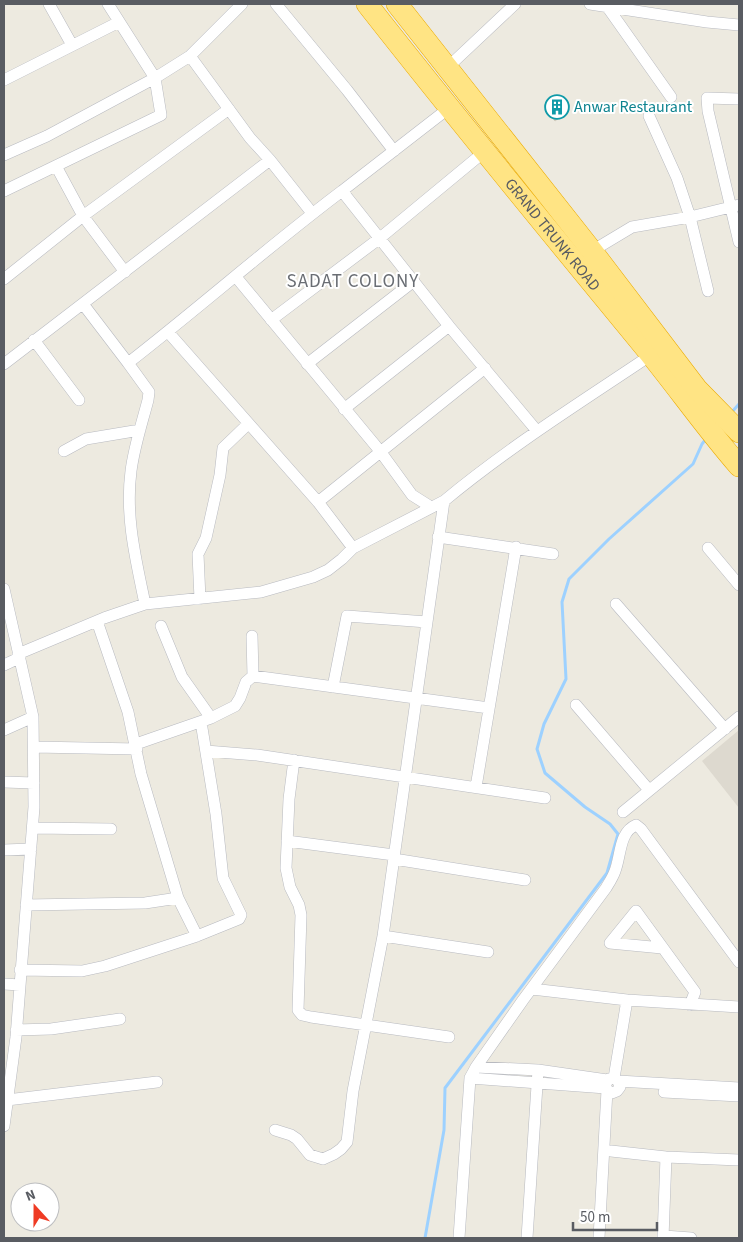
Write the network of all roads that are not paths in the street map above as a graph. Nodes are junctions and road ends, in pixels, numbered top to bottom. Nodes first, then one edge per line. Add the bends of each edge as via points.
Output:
1 (49, 4) edge
2 (108, 4) edge
3 (242, 4) edge
4 (276, 4) edge
5 (367, 4) edge
6 (397, 4) edge
7 (515, 4) edge
8 (590, 4) edge
9 (606, 5) junction
10 (119, 22) junction
11 (739, 25) edge
12 (72, 45) junction
13 (190, 56) junction
14 (447, 68) junction
15 (156, 78) junction
16 (4, 80) edge
17 (671, 97) dead end
18 (739, 99) edge
19 (448, 108) junction
20 (229, 110) junction
21 (649, 116) dead end
22 (394, 151) junction
23 (484, 152) junction
24 (4, 155) edge
25 (270, 160) junction
26 (56, 166) junction
27 (4, 191) edge
28 (342, 191) junction
29 (735, 206) edge
30 (312, 213) junction
31 (83, 216) junction
32 (690, 217) junction
33 (380, 238) junction
34 (739, 242) edge
35 (592, 251) junction
36 (125, 272) junction
37 (236, 277) junction
38 (4, 279) edge
39 (414, 281) junction
40 (708, 291) dead end
41 (83, 304) junction
42 (271, 320) junction
43 (449, 326) junction
44 (168, 332) junction
45 (34, 340) junction
46 (652, 355) junction
47 (128, 363) junction
48 (4, 364) edge
49 (307, 364) junction
50 (485, 368) junction
51 (692, 395) junction
52 (79, 400) dead end
53 (344, 409) junction
54 (248, 424) junction
55 (140, 430) junction
56 (537, 431) junction
57 (739, 432) edge
58 (64, 451) dead end
59 (380, 451) junction
60 (739, 466) edge
61 (444, 501) junction
62 (318, 502) junction
63 (431, 507) junction
64 (438, 537) junction
65 (516, 547) junction
66 (353, 548) junction
67 (708, 548) dead end
68 (553, 554) dead end
69 (739, 585) edge
70 (4, 589) edge
71 (200, 599) junction
72 (145, 604) junction
73 (616, 604) dead end
74 (97, 621) junction
75 (426, 622) junction
76 (161, 626) dead end
77 (252, 636) dead end
78 (18, 656) junction
79 (4, 665) edge
80 (253, 676) junction
81 (332, 687) junction
82 (417, 698) junction
83 (576, 705) dead end
84 (489, 708) junction
85 (33, 717) junction
86 (739, 717) edge
87 (206, 720) junction
88 (725, 729) junction
89 (4, 730) edge
90 (136, 746) junction
91 (34, 747) junction
92 (206, 751) junction
93 (294, 760) junction
94 (406, 776) junction
95 (4, 782) edge
96 (34, 783) junction
97 (476, 787) junction
98 (649, 790) junction
99 (545, 798) dead end
100 (622, 812) dead end
101 (33, 828) junction
102 (111, 829) dead end
103 (287, 842) junction
104 (31, 849) junction
105 (4, 850) edge
106 (394, 857) junction
107 (524, 880) dead end
108 (178, 898) junction
109 (26, 905) junction
110 (197, 936) junction
111 (383, 936) junction
112 (662, 948) dead end
113 (488, 952) dead end
114 (739, 962) edge
115 (20, 970) junction
116 (4, 984) edge
117 (20, 985) junction
118 (532, 989) junction
119 (626, 1000) junction
120 (690, 1005) junction
121 (739, 1007) edge
122 (120, 1019) dead end
123 (365, 1026) junction
124 (16, 1030) junction
125 (449, 1037) dead end
126 (476, 1067) junction
127 (538, 1070) junction
128 (470, 1078) junction
129 (157, 1082) dead end
130 (538, 1082) junction
131 (612, 1086) junction
132 (739, 1088) edge
133 (7, 1092) edge
134 (739, 1096) edge
135 (4, 1126) edge
136 (276, 1130) dead end
137 (610, 1151) junction
138 (666, 1157) junction
139 (739, 1160) edge
140 (664, 1237) edge
141 (459, 1238) edge
142 (527, 1238) edge
143 (599, 1238) edge
144 (606, 1238) edge
145 (691, 1238) edge

1 - 12 street
2 - 10 street
3 - 13 street
4 - 22 street
5 - 19 highway, GRAND TRUNK ROAD
6 - 14 highway, GRAND TRUNK ROAD
7 - 14 street
8 - 9 street
9 - 11 street
9 - 17 street
10 - 12 street
10 - 15 street
12 - 16 street
13 - 15 street
13 - 20 street
14 - 35 highway, GRAND TRUNK ROAD
15 - 24 street
15 - 26 street via 161,116
18 - 29 street via 707,98
19 - 22 street
19 - 23 highway, GRAND TRUNK ROAD
20 - 25 street
20 - 31 street
21 - 32 street via 677,178
22 - 28 street
23 - 33 street
23 - 46 highway, GRAND TRUNK ROAD
25 - 30 street
25 - 36 street
26 - 27 street
26 - 31 street
28 - 30 street
28 - 33 street
29 - 32 street
29 - 34 street
30 - 37 street
31 - 36 street
31 - 38 street
32 - 35 street via 632,227
32 - 40 street
33 - 39 street
33 - 42 street
35 - 51 highway, GRAND TRUNK ROAD
36 - 41 street
37 - 42 street
37 - 44 street
39 - 43 street
39 - 49 street
41 - 45 street
41 - 47 street
42 - 49 street
43 - 50 street
43 - 53 street
44 - 47 street
44 - 54 street
45 - 48 street
45 - 52 street
46 - 51 highway, GRAND TRUNK ROAD
46 - 56 street
47 - 55 street via 149,392
49 - 53 street
50 - 56 street
50 - 59 street
51 - 57 highway, GRAND TRUNK ROAD
51 - 60 highway, GRAND TRUNK ROAD via 723,448
53 - 59 street
54 - 62 street
54 - 71 street via 223,448 206,538 198,554
55 - 58 street via 86,440
55 - 72 street via 131,470 129,502 131,539
56 - 61 street
59 - 62 street
59 - 63 street via 412,495
61 - 63 street
61 - 64 street
62 - 66 street
63 - 66 street
64 - 65 street
64 - 75 street
65 - 68 street
65 - 84 street
66 - 71 street via 328,570 313,577 262,592
67 - 69 street
70 - 78 street
71 - 72 street
72 - 74 street
73 - 88 street
74 - 78 street
74 - 90 street
75 - 81 street via 347,616
75 - 82 street
76 - 87 street via 182,677
77 - 80 street
78 - 79 street
78 - 85 street
80 - 81 street
80 - 87 street via 246,682 235,706
81 - 82 street
82 - 84 street
82 - 94 street
83 - 98 street
84 - 97 street
85 - 89 street
85 - 91 street
86 - 88 street
87 - 90 street
87 - 92 street
88 - 98 street
90 - 91 street
90 - 108 street
91 - 96 street
92 - 93 street
92 - 110 street via 223,878 242,915
93 - 94 street
93 - 103 street
94 - 97 street
94 - 106 street
95 - 96 street
96 - 101 street
97 - 99 street
98 - 100 street
101 - 102 street
101 - 104 street
103 - 106 street
103 - 123 street via 286,868 301,914 298,1010 302,1015
104 - 105 street
104 - 109 street
106 - 107 street
106 - 111 street
108 - 109 street via 145,903
108 - 110 street
109 - 115 street
110 - 115 street via 82,971
111 - 113 street
111 - 123 street
112 - 120 street via 695,992
114 - 118 street via 636,825 626,834 616,870 606,888
115 - 117 street
116 - 117 street
117 - 124 street
118 - 119 street
118 - 126 street
119 - 120 street
119 - 131 street
120 - 121 street
122 - 124 street via 52,1029
123 - 125 street
123 - 136 street via 352,1091 347,1142 323,1159 310,1155 291,1135
124 - 133 street
126 - 127 street
126 - 128 street
127 - 130 street
127 - 131 street
128 - 130 street
128 - 141 street
129 - 133 street
130 - 131 street
130 - 142 street
131 - 132 street
131 - 134 street
131 - 137 street
131 - 143 street
133 - 135 street
137 - 138 street
137 - 144 street
138 - 139 street
138 - 140 street
140 - 145 street

